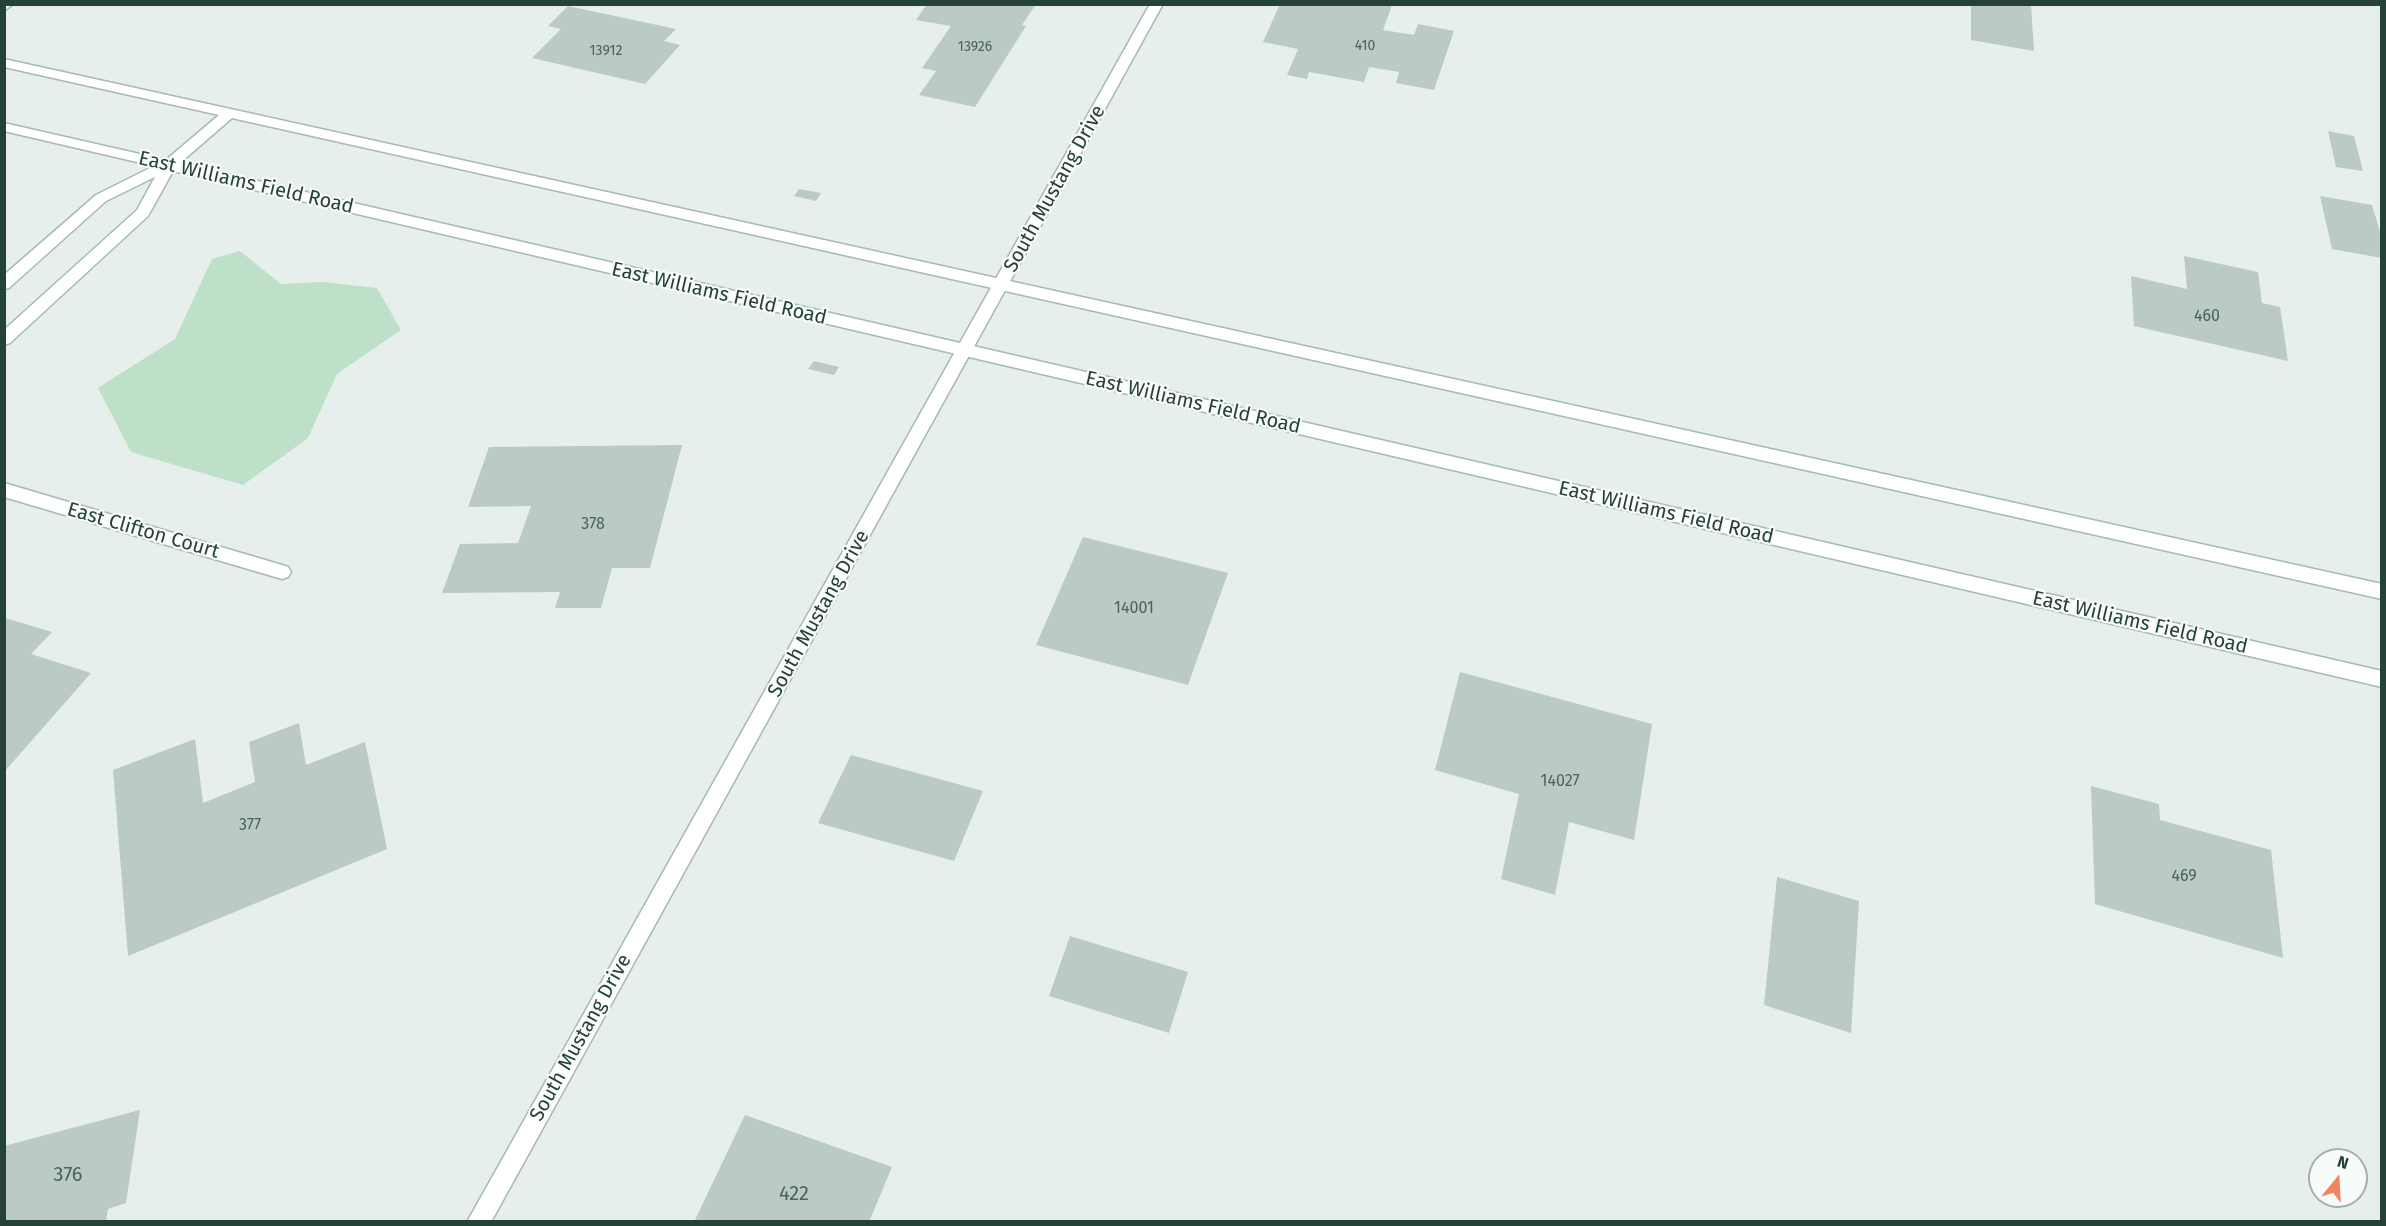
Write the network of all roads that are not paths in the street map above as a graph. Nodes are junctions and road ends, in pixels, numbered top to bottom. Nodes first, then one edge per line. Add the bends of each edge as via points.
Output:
1 (1157, 4) edge
2 (4, 63) edge
3 (230, 113) junction
4 (4, 127) edge
5 (169, 165) junction
6 (4, 284) edge
7 (1003, 284) junction
8 (4, 339) edge
9 (967, 350) junction
10 (4, 490) edge
11 (282, 572) dead end
12 (2382, 592) edge
13 (2382, 679) edge
14 (478, 1221) edge

1 - 7 main road, South Mustang Drive
2 - 3 main road
3 - 5 main road
3 - 7 main road
4 - 5 main road, East Williams Field Road
5 - 6 main road via 101,198
5 - 8 main road via 143,213
5 - 9 main road, East Williams Field Road
7 - 9 main road, South Mustang Drive
7 - 12 main road
9 - 13 main road, East Williams Field Road
9 - 14 main road, South Mustang Drive
10 - 11 main road, East Clifton Court

